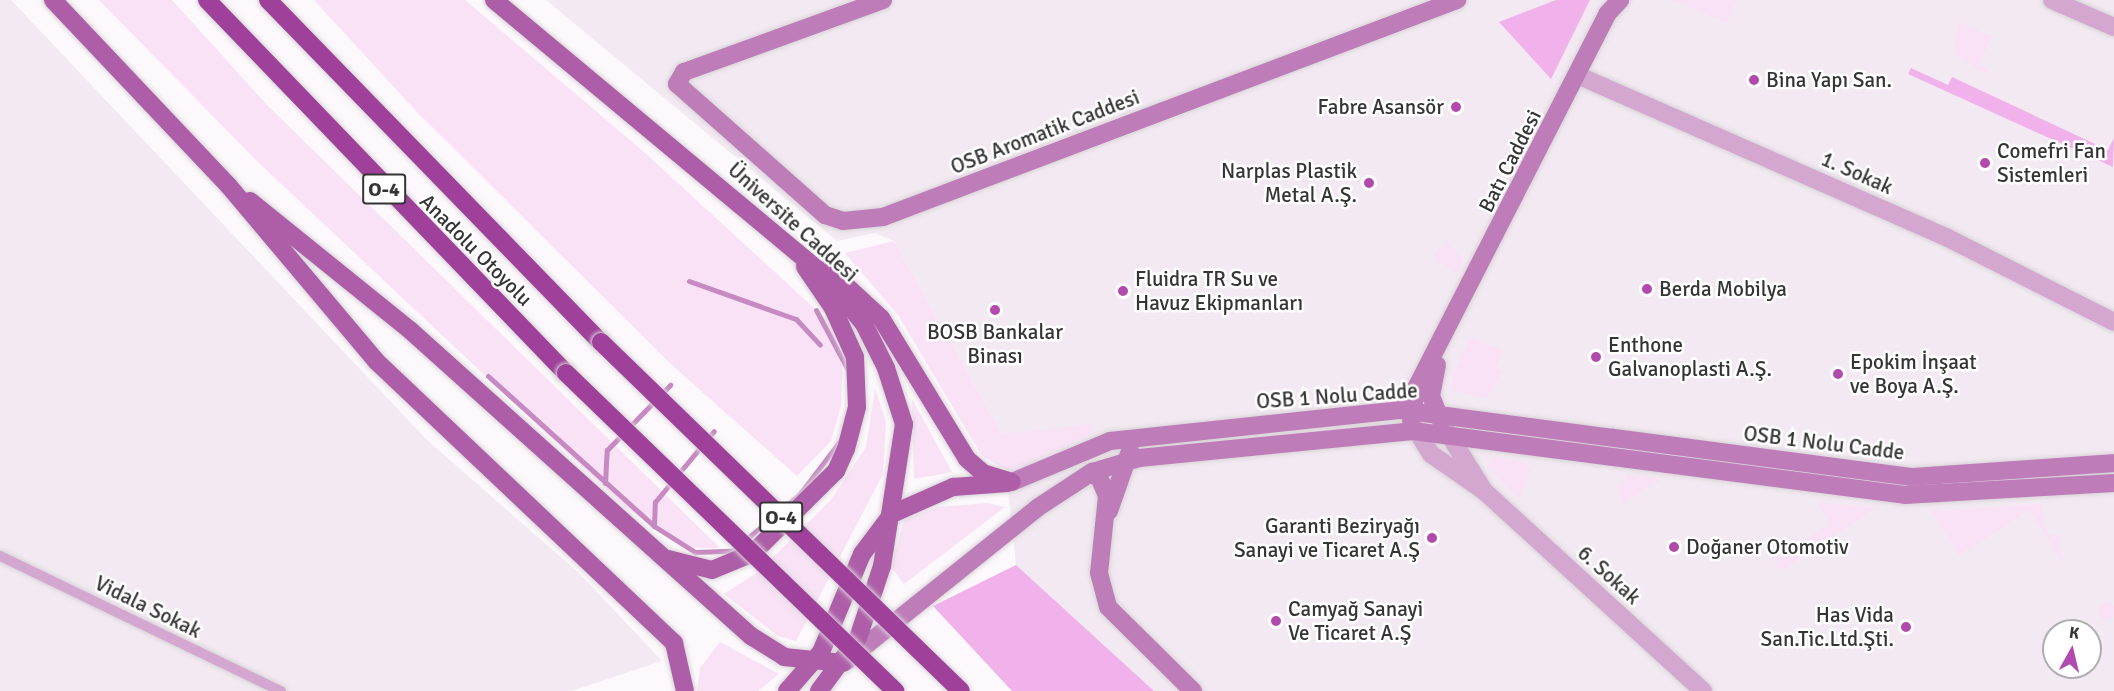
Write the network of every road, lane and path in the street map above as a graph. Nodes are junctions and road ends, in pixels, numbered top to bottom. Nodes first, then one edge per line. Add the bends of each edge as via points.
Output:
1 (53, 0) edge
2 (207, 0) edge
3 (268, 0) edge
4 (494, 0) edge
5 (883, 0) edge
6 (1457, 0) edge
7 (1620, 0) edge
8 (2052, 0) edge
9 (2114, 27) edge
10 (1577, 75) junction
11 (228, 185) junction
12 (787, 241) junction
13 (2114, 322) edge
14 (1444, 343) junction
15 (1411, 421) junction
16 (1442, 422) junction
17 (1119, 440) junction
18 (1131, 459) junction
19 (2114, 463) edge
20 (1089, 474) junction
21 (1012, 482) junction
22 (2114, 483) edge
23 (1484, 492) junction
24 (892, 514) junction
25 (1106, 519) junction
26 (656, 555) junction
27 (0, 556) edge
28 (843, 663) junction
29 (811, 664) junction
30 (281, 691) edge
31 (685, 691) edge
32 (787, 691) edge
33 (819, 691) edge
34 (895, 691) edge
35 (961, 691) edge
36 (1193, 691) edge
37 (1703, 691) edge

1 - 11 main road
2 - 34 highway, Anadolu Otoyolu / O-4, bridge via 566,373
3 - 35 highway, Anadolu Otoyolu / O-4, bridge via 601,342
4 - 12 main road, Üniversite Caddesi
5 - 6 street, OSB Aromatik Caddesi via 684,72 679,77 679,92 825,215 865,222
7 - 10 street, Batı Caddesi
8 - 9 street
10 - 13 street, 1. Sokak via 1948,238
10 - 14 street, Batı Caddesi
11 - 26 main road via 309,244 411,331
11 - 31 main road via 377,362 674,643
12 - 21 main road via 848,282 916,368 967,459 983,473
12 - 24 main road, Üniversite Caddesi via 846,300 886,368 904,424
12 - 26 main road via 833,308 855,357 857,406 846,449 836,471 801,509 732,566 690,567
14 - 15 street, Batı Caddesi via 1416,388
14 - 16 street, Batı Caddesi via 1431,390
15 - 16 street, OSB 1 Nolu Cadde
15 - 16 street, OSB 1 Nolu Cadde
15 - 17 street, OSB 1 Nolu Cadde
15 - 18 street, OSB 1 Nolu Cadde
15 - 23 street, 6. Sokak via 1431,454
16 - 19 street, OSB 1 Nolu Cadde via 1911,477
16 - 22 street, OSB 1 Nolu Cadde via 1895,494 1973,495
16 - 23 street, 6. Sokak
17 - 18 street via 1130,448
17 - 21 street, OSB 1 Nolu Cadde via 1078,450
18 - 20 street, OSB 1 Nolu Cadde
18 - 25 street
20 - 25 street via 1105,487
20 - 28 street, OSB 1 Nolu Cadde via 1037,508
21 - 24 main road, OSB 1 Nolu Cadde via 953,487
23 - 37 street, 6. Sokak
24 - 28 main road, Üniversite Caddesi via 871,601
24 - 29 main road, OSB 1 Nolu Cadde via 862,554 837,623
25 - 36 street via 1099,573 1108,607
26 - 29 main road via 770,650
27 - 30 lane, Vidala Sokak
28 - 29 main road
28 - 33 main road, Üniversite Caddesi
29 - 32 main road, OSB 1 Nolu Cadde

